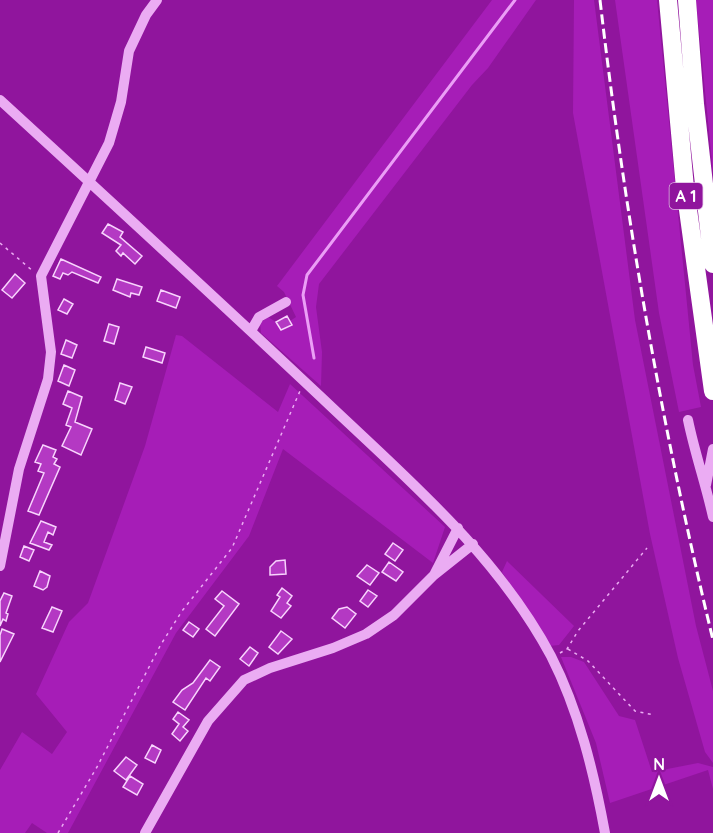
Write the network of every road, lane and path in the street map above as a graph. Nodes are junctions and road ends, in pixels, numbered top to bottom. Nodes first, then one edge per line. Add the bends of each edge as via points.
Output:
1 (157, 0) edge
2 (668, 0) edge
3 (687, 0) edge
4 (0, 100) edge
5 (90, 182) junction
6 (0, 243) edge
7 (713, 264) edge
8 (41, 276) junction
9 (286, 302) dead end
10 (251, 331) junction
11 (304, 381) junction
12 (713, 391) edge
13 (688, 420) dead end
14 (713, 449) edge
15 (706, 486) junction
16 (713, 518) edge
17 (458, 528) junction
18 (473, 544) junction
19 (647, 548) dead end
20 (0, 566) edge
21 (434, 575) junction
22 (567, 649) junction
23 (551, 658) junction
24 (654, 715) dead end
25 (58, 833) edge
26 (145, 833) edge
27 (605, 833) edge

1 - 5 street via 129,51 116,124
2 - 12 highway, A 1 via 685,188
3 - 7 highway, A 1
4 - 5 street
5 - 8 street
5 - 10 street
6 - 8 path
8 - 20 street via 51,352 48,379 19,469
9 - 10 street via 265,312
10 - 11 street
11 - 17 street
11 - 25 path via 232,548 160,646
13 - 15 street via 696,461
14 - 15 street
15 - 16 street
17 - 18 street
17 - 21 street
18 - 21 street
18 - 23 street via 516,601
19 - 22 path via 578,630
21 - 26 street via 394,615 366,634 244,680 208,721
22 - 23 path
22 - 24 path via 588,661 635,711
23 - 27 street via 585,744

